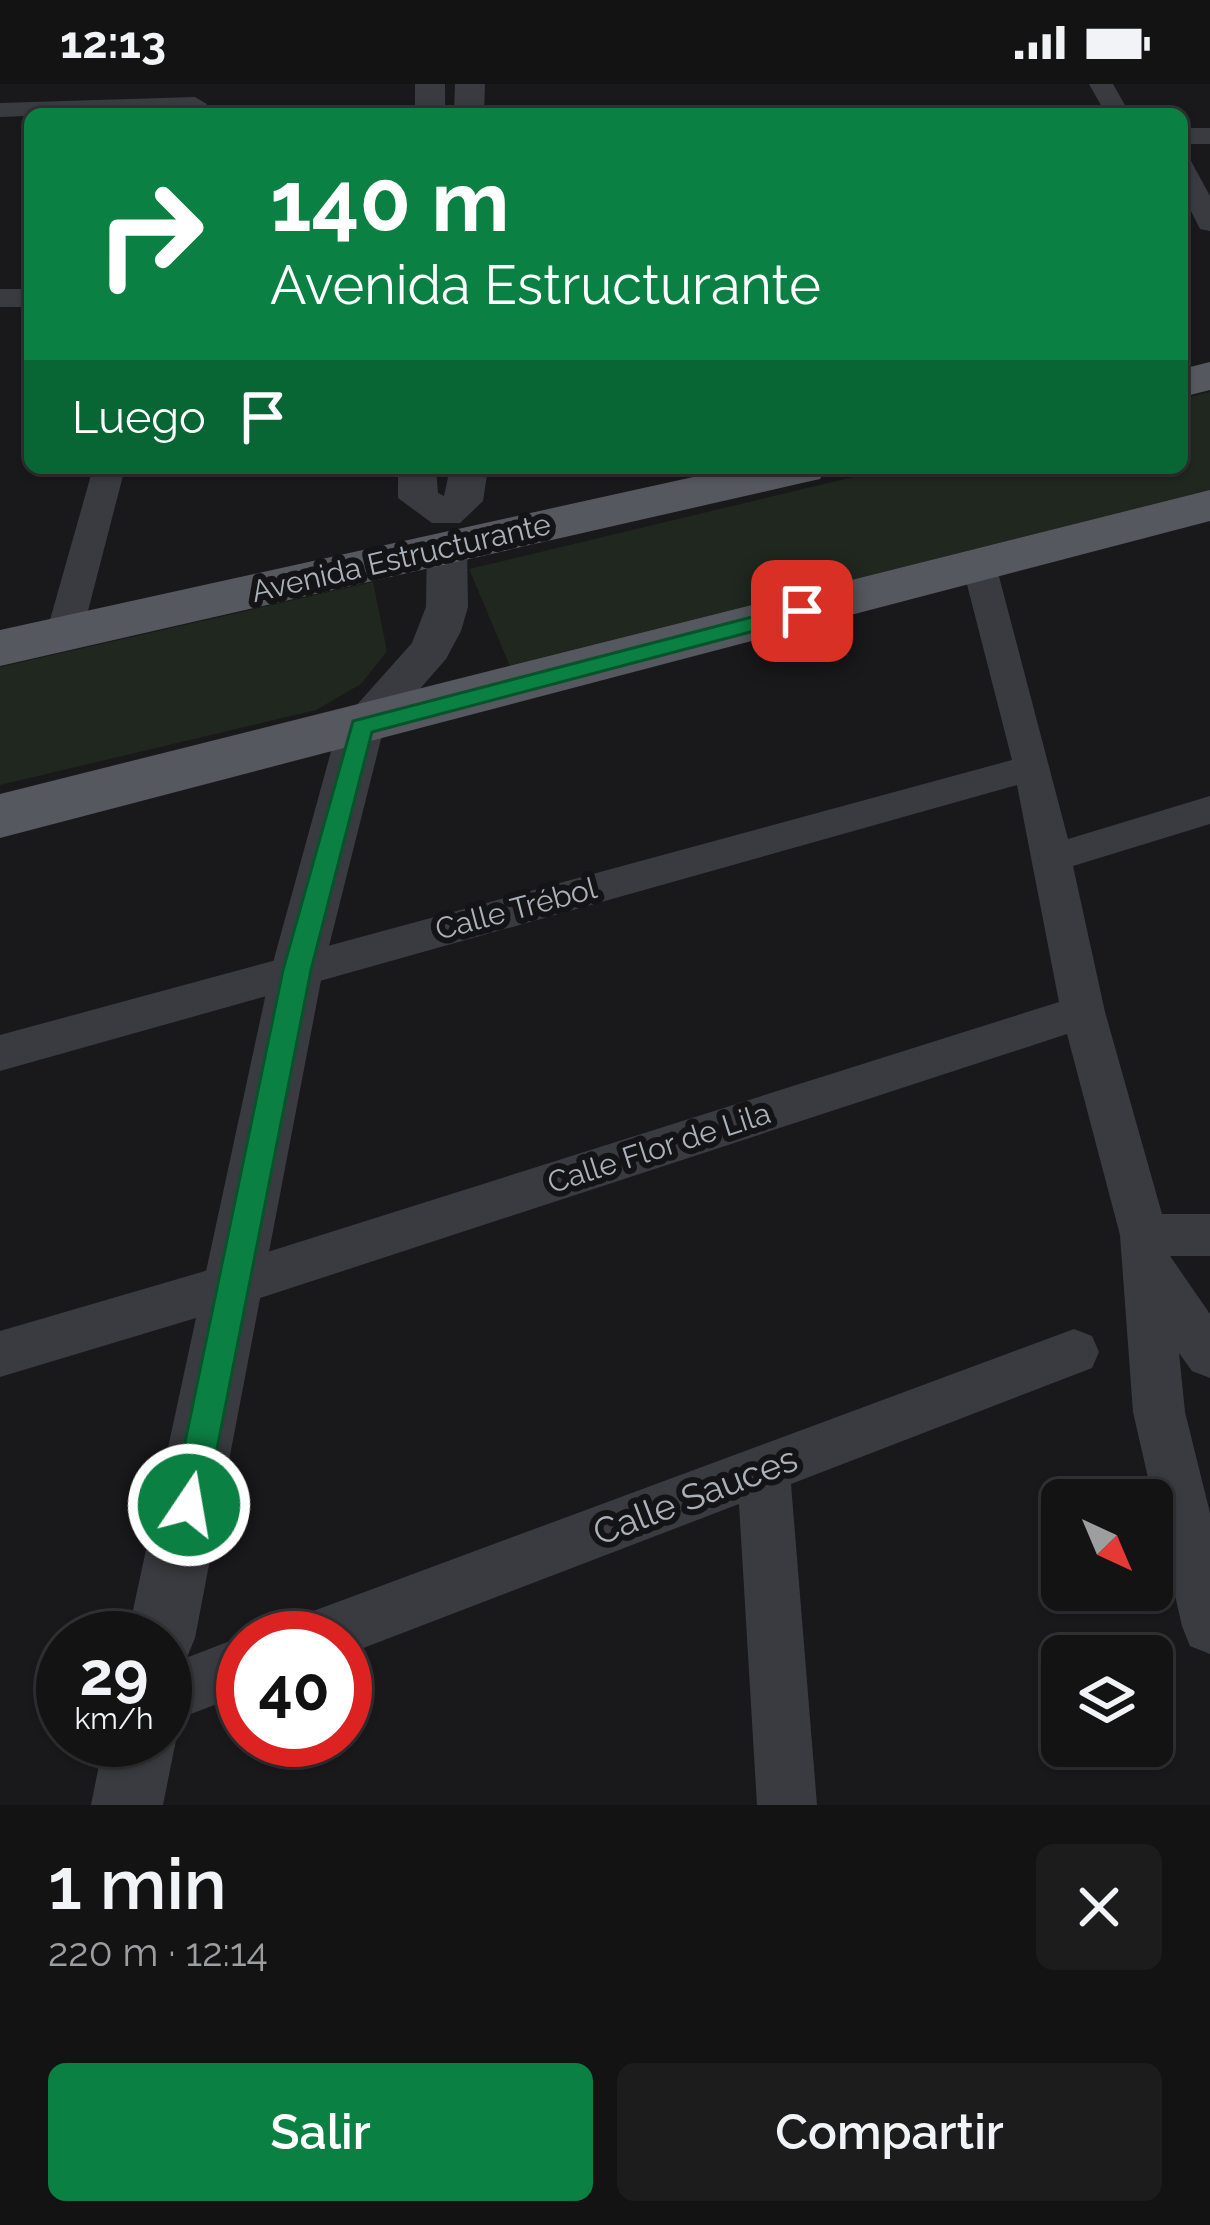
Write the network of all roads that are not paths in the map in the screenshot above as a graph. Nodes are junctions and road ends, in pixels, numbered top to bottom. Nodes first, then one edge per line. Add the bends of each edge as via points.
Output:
1 (196, 101) edge
2 (44, 108) edge
3 (1188, 178) edge
4 (1210, 223) edge
5 (107, 474) edge
6 (417, 474) edge
7 (468, 474) edge
8 (757, 474) edge
9 (1208, 509) edge
10 (447, 531) junction
11 (979, 565) junction
12 (64, 634) junction
13 (0, 648) edge
14 (362, 726) junction
15 (1033, 767) junction
16 (1210, 810) edge
17 (0, 816) edge
18 (1051, 858) junction
19 (297, 970) junction
20 (1083, 1012) junction
21 (0, 1053) edge
22 (1210, 1235) edge
23 (1145, 1250) junction
24 (236, 1284) junction
25 (1074, 1352) dead end
26 (0, 1354) edge
27 (1210, 1355) edge
28 (764, 1470) junction
29 (167, 1611) edge
30 (372, 1617) edge
31 (1210, 1626) edge
32 (135, 1767) edge
33 (127, 1805) edge
34 (787, 1805) edge

1 - 2 street
3 - 4 street
5 - 12 street
6 - 10 street via 418,498
7 - 10 street
8 - 10 main road, Avenida Estructurante
9 - 11 main road
10 - 12 main road, Avenida Estructurante
10 - 14 street via 440,632
11 - 14 main road
11 - 15 street
12 - 13 main road, Avenida Estructurante
14 - 17 main road
14 - 19 street
15 - 18 street
15 - 19 street, Calle Trébol
16 - 18 street
18 - 20 street
19 - 21 street, Calle Trébol
19 - 24 street
20 - 23 street
20 - 24 street, Calle Flor de Lila
22 - 23 street
23 - 27 street
23 - 31 street via 1159,1412
24 - 26 street, Calle Flor de Lila
24 - 29 street
25 - 28 street, Calle Sauces
28 - 30 street, Calle Sauces
28 - 34 street
32 - 33 street

